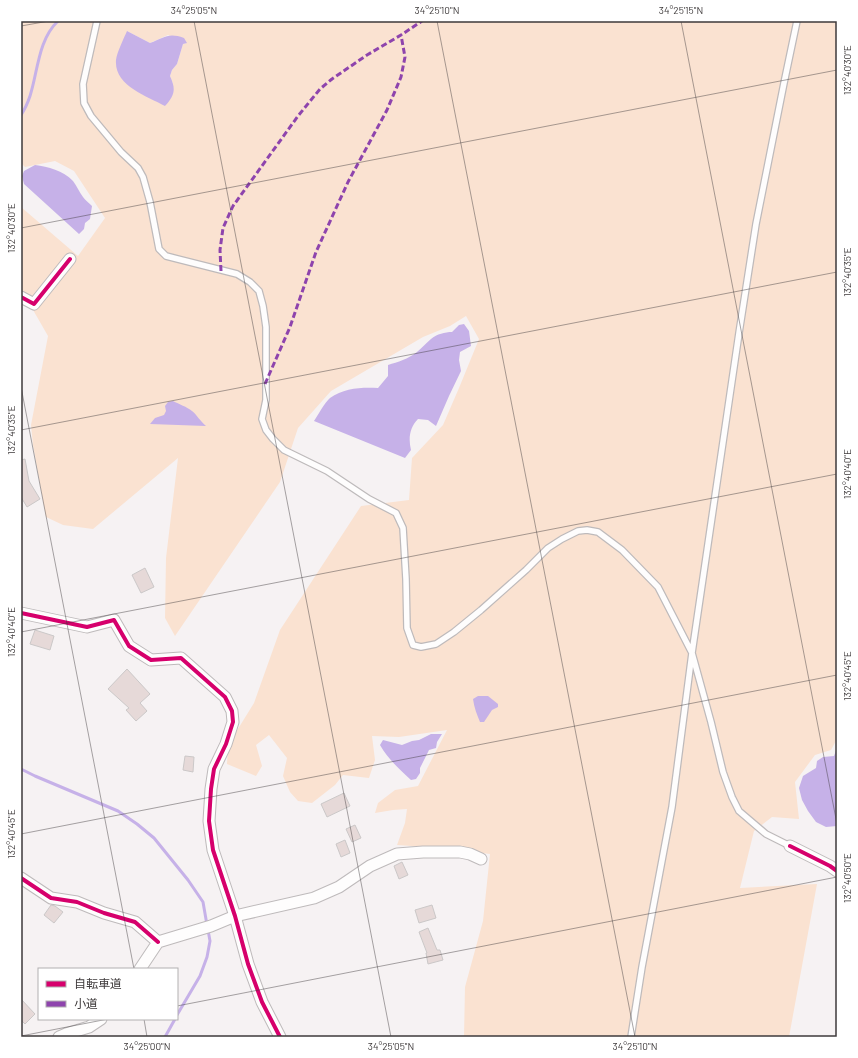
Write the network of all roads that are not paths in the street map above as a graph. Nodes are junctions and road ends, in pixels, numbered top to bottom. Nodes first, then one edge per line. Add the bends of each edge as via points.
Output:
1 (97, 21) edge
2 (797, 21) edge
3 (70, 259) dead end
4 (21, 297) edge
5 (21, 613) edge
6 (692, 653) junction
7 (790, 846) joint
8 (481, 859) dead end
9 (837, 871) edge
10 (21, 878) edge
11 (235, 916) junction
12 (158, 942) junction
13 (141, 968) edge
14 (100, 1020) edge
15 (59, 1037) edge
16 (280, 1037) edge
17 (631, 1037) edge

1 - 6 lane via 83,84 84,103 91,116 138,168 150,202 159,249 166,256 237,274 250,282 259,292 266,327 266,400 262,419 266,430 284,450 327,471 369,500 396,513 403,528 406,628 413,645 421,647 436,644 487,605 548,548 578,531 587,530 598,532 622,550 658,586
2 - 6 lane via 755,232
3 - 4 street via 34,304
5 - 11 street via 87,627 114,620 129,646 151,660 182,658 225,697 232,711 232,722 226,744 214,769 208,821 213,850
6 - 7 lane via 723,772 739,811 766,834
6 - 17 lane via 672,807
7 - 9 street
8 - 11 street via 460,852 397,854 370,866 339,887 314,898
10 - 12 street via 51,898 77,902 135,922
11 - 12 street
11 - 16 street via 262,1002
12 - 13 street
14 - 15 street via 89,1027

